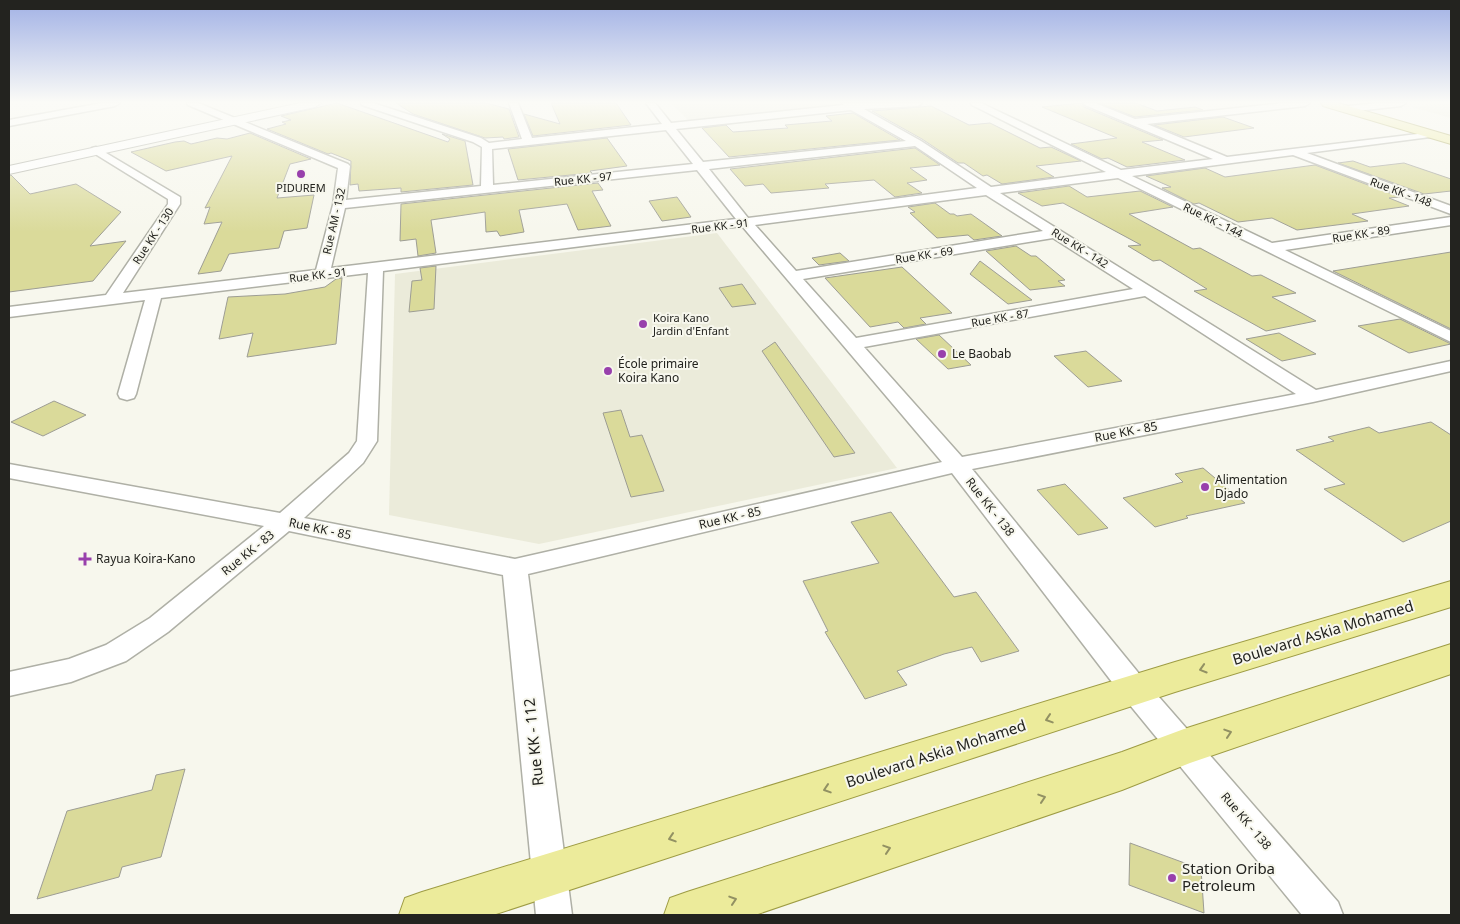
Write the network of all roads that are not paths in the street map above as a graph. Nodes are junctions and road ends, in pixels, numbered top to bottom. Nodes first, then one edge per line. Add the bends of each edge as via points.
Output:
1 (114, 146) edge
2 (296, 146) edge
3 (488, 146) edge
4 (685, 146) edge
5 (887, 146) edge
6 (921, 146) edge
7 (1064, 146) edge
8 (1193, 146) edge
9 (1339, 146) edge
10 (96, 150) junction
11 (1295, 152) junction
12 (1228, 161) junction
13 (701, 166) junction
14 (9, 170) edge
15 (1121, 174) junction
16 (487, 190) junction
17 (989, 191) junction
18 (339, 205) junction
19 (1451, 210) edge
20 (1451, 220) edge
21 (745, 222) junction
22 (1056, 233) junction
23 (1270, 248) junction
24 (376, 268) junction
25 (322, 274) junction
26 (792, 276) junction
27 (1148, 291) junction
28 (154, 295) junction
29 (111, 300) junction
30 (9, 312) edge
31 (1451, 338) edge
32 (852, 344) junction
33 (1451, 366) edge
34 (127, 394) dead end
35 (1313, 396) junction
36 (957, 465) junction
37 (9, 471) edge
38 (285, 522) junction
39 (515, 568) junction
40 (1451, 594) edge
41 (1451, 659) edge
42 (9, 684) edge
43 (1135, 690) junction
44 (1184, 747) junction
45 (549, 875) junction
46 (422, 915) edge
47 (554, 915) edge
48 (687, 915) edge
49 (1325, 915) edge

1 - 10 street
2 - 18 street, Rue AM - 132 via 344,166
3 - 16 street
4 - 13 street, Rue KK - 138
5 - 13 street, Rue KK - 97
6 - 17 street, Rue KK - 142
7 - 15 street, Rue KK - 144
8 - 12 street
9 - 11 street, Rue KK - 91
10 - 14 street
10 - 29 street, Rue KK - 130 via 174,197 174,204
11 - 12 street, Rue KK - 91
11 - 19 street, Rue KK - 148
12 - 15 street, Rue KK - 91
13 - 16 street, Rue KK - 97
13 - 21 street, Rue KK - 138
15 - 17 street, Rue KK - 91
15 - 23 street, Rue KK - 144
16 - 18 street, Rue KK - 97
17 - 21 street, Rue KK - 91
17 - 22 street, Rue KK - 142
18 - 25 street, Rue AM - 132
20 - 23 street, Rue KK - 89
21 - 24 street, Rue KK - 91
21 - 26 street, Rue KK - 138
22 - 26 street, Rue KK - 69
22 - 27 street, Rue KK - 142
23 - 31 street, Rue KK - 144
24 - 25 street, Rue KK - 91
24 - 38 street, Rue KK - 83 via 367,440 356,458
25 - 28 street, Rue KK - 91
26 - 32 street, Rue KK - 138
27 - 32 street, Rue KK - 87
27 - 35 street, Rue KK - 142
28 - 29 street, Rue KK - 91
28 - 34 street
29 - 30 street, Rue KK - 91
32 - 36 street, Rue KK - 138
33 - 35 street, Rue KK - 85
35 - 36 street, Rue KK - 85
36 - 39 street, Rue KK - 85
36 - 43 street, Rue KK - 138
37 - 38 street, Rue KK - 85
38 - 39 street, Rue KK - 85
38 - 42 street, Rue KK - 83 via 159,626 116,653 71,670
39 - 45 street, Rue KK - 112
40 -> 43 main road, Boulevard Askia Mohamed
44 -> 41 main road
43 - 44 street, Rue KK - 138
43 -> 45 main road, Boulevard Askia Mohamed
48 -> 44 main road via 1122,771
44 - 49 street, Rue KK - 138
45 - 46 main road, Boulevard Askia Mohamed
45 - 47 street, Rue KK - 112

